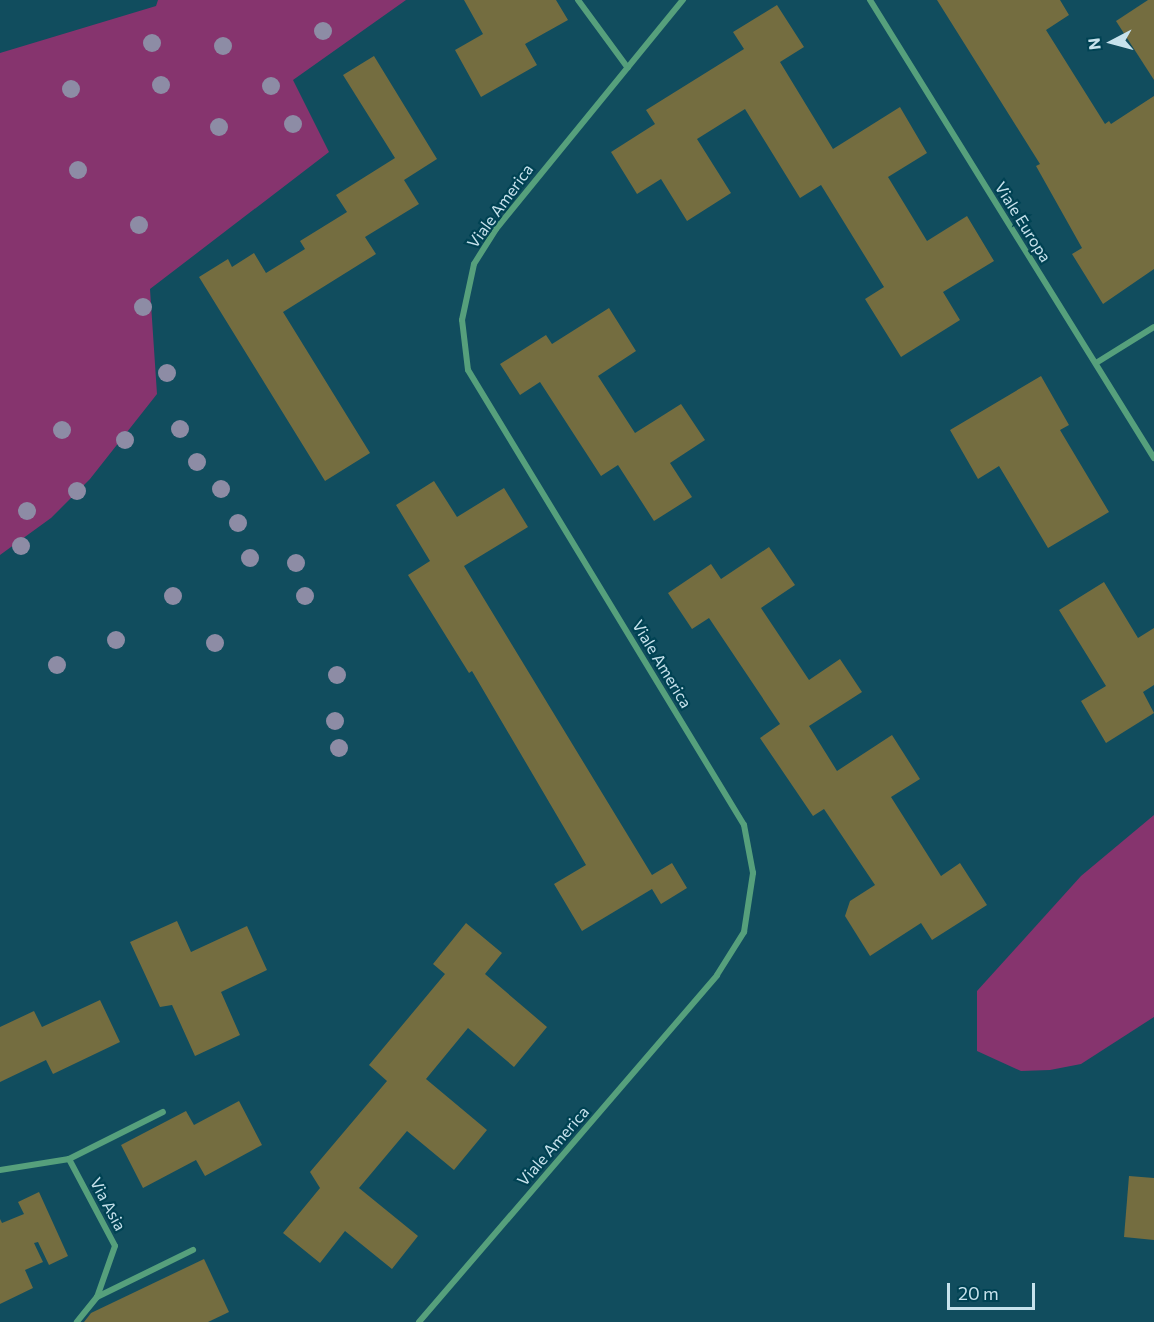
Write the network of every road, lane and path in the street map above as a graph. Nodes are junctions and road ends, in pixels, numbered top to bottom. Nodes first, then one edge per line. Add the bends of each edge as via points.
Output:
1 (578, 0) edge
2 (683, 0) edge
3 (870, 0) edge
4 (628, 68) junction
5 (1154, 327) edge
6 (1096, 363) junction
7 (1154, 458) edge
8 (163, 1112) dead end
9 (69, 1159) junction
10 (0, 1170) edge
11 (193, 1250) dead end
12 (97, 1297) junction
13 (77, 1322) edge
14 (419, 1322) edge

1 - 4 street
2 - 4 street, Viale America
3 - 6 street, Viale Europa
4 - 14 street, Viale America via 520,197 474,264 462,320 468,370 744,825 753,873 744,932 717,975
5 - 6 street
6 - 7 street, Viale Europa
8 - 9 street
9 - 10 street
9 - 12 street, Via Asia via 115,1246
11 - 12 street, Via Asia
12 - 13 street, Via Asia

